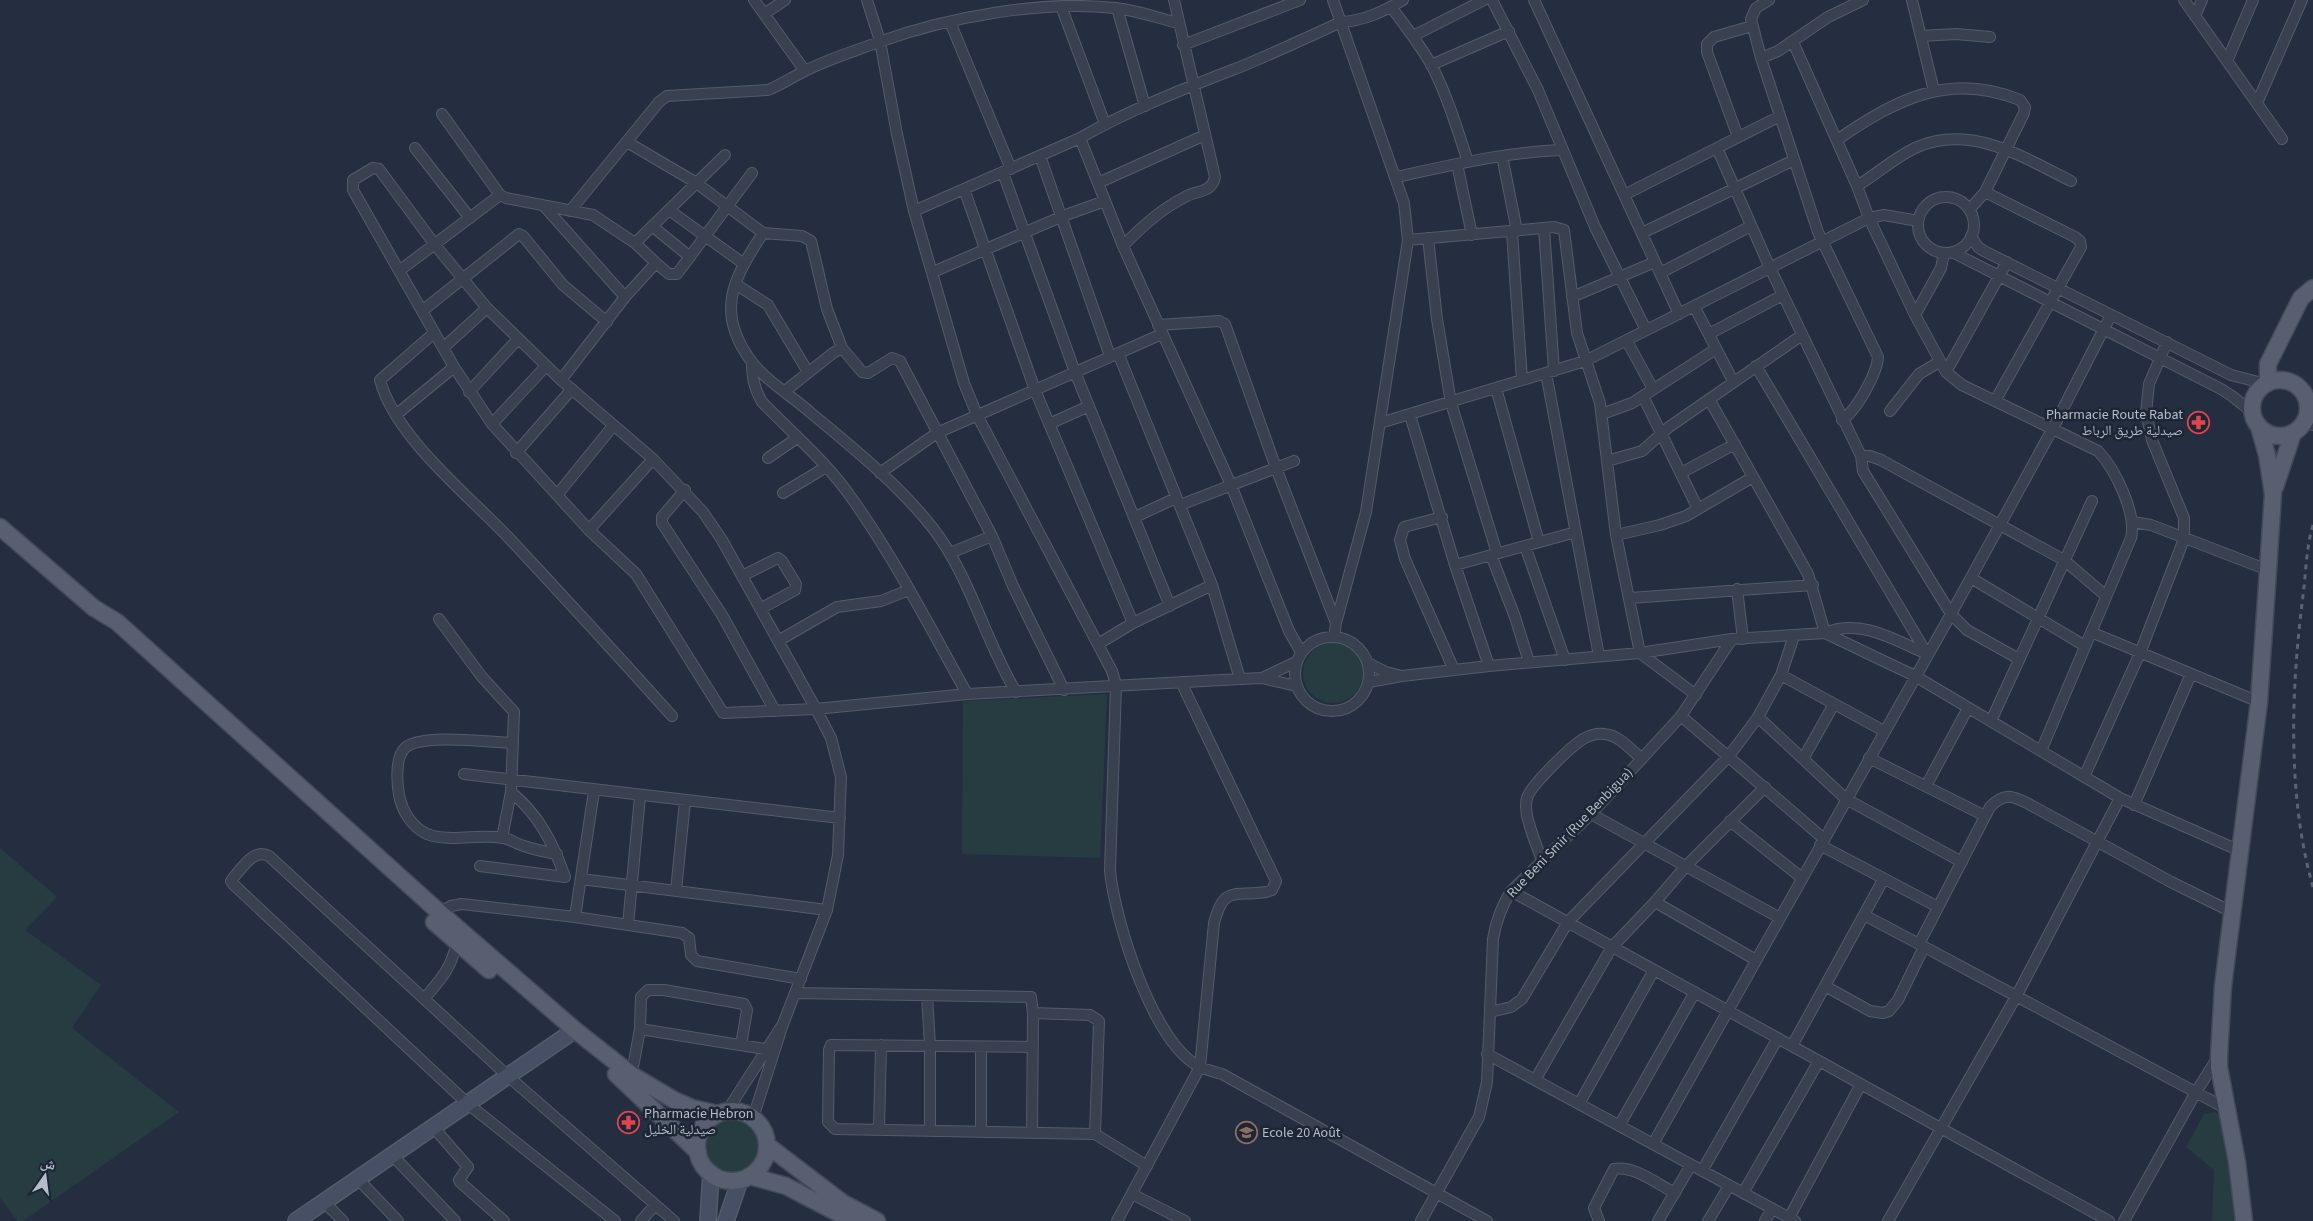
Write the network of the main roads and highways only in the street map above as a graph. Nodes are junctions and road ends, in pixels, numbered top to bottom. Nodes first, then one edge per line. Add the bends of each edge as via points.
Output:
1 (2313, 288) edge
2 (2267, 383) junction
3 (2310, 412) edge
4 (2255, 420) junction
5 (2293, 433) junction
6 (2273, 494) junction
7 (0, 527) edge
8 (435, 915) junction
9 (571, 1033) junction
10 (631, 1080) junction
11 (722, 1113) junction
12 (767, 1145) junction
13 (698, 1152) junction
14 (745, 1178) junction
15 (840, 1207) junction
16 (853, 1221) edge
17 (877, 1221) edge
18 (2244, 1221) edge

1 - 2 main road via 2301,298 2268,364
2 - 3 main road via 2284,381 2294,384 2304,395
2 - 4 main road via 2255,394
3 - 5 main road
4 - 5 main road via 2275,436
4 - 6 main road via 2267,455
5 - 6 main road
6 - 18 main road via 2259,702 2222,986 2218,1067
7 - 8 main road
8 - 9 main road
8 - 9 main road via 457,943
9 - 10 main road
10 - 11 main road via 674,1100
10 - 13 main road
11 - 12 main road via 741,1112 753,1118 763,1130
11 - 13 main road via 704,1126 697,1143
12 - 14 main road via 763,1163
12 - 15 main road
13 - 14 main road via 702,1164 720,1178
14 - 15 main road via 786,1186
15 - 16 main road
15 - 17 main road

